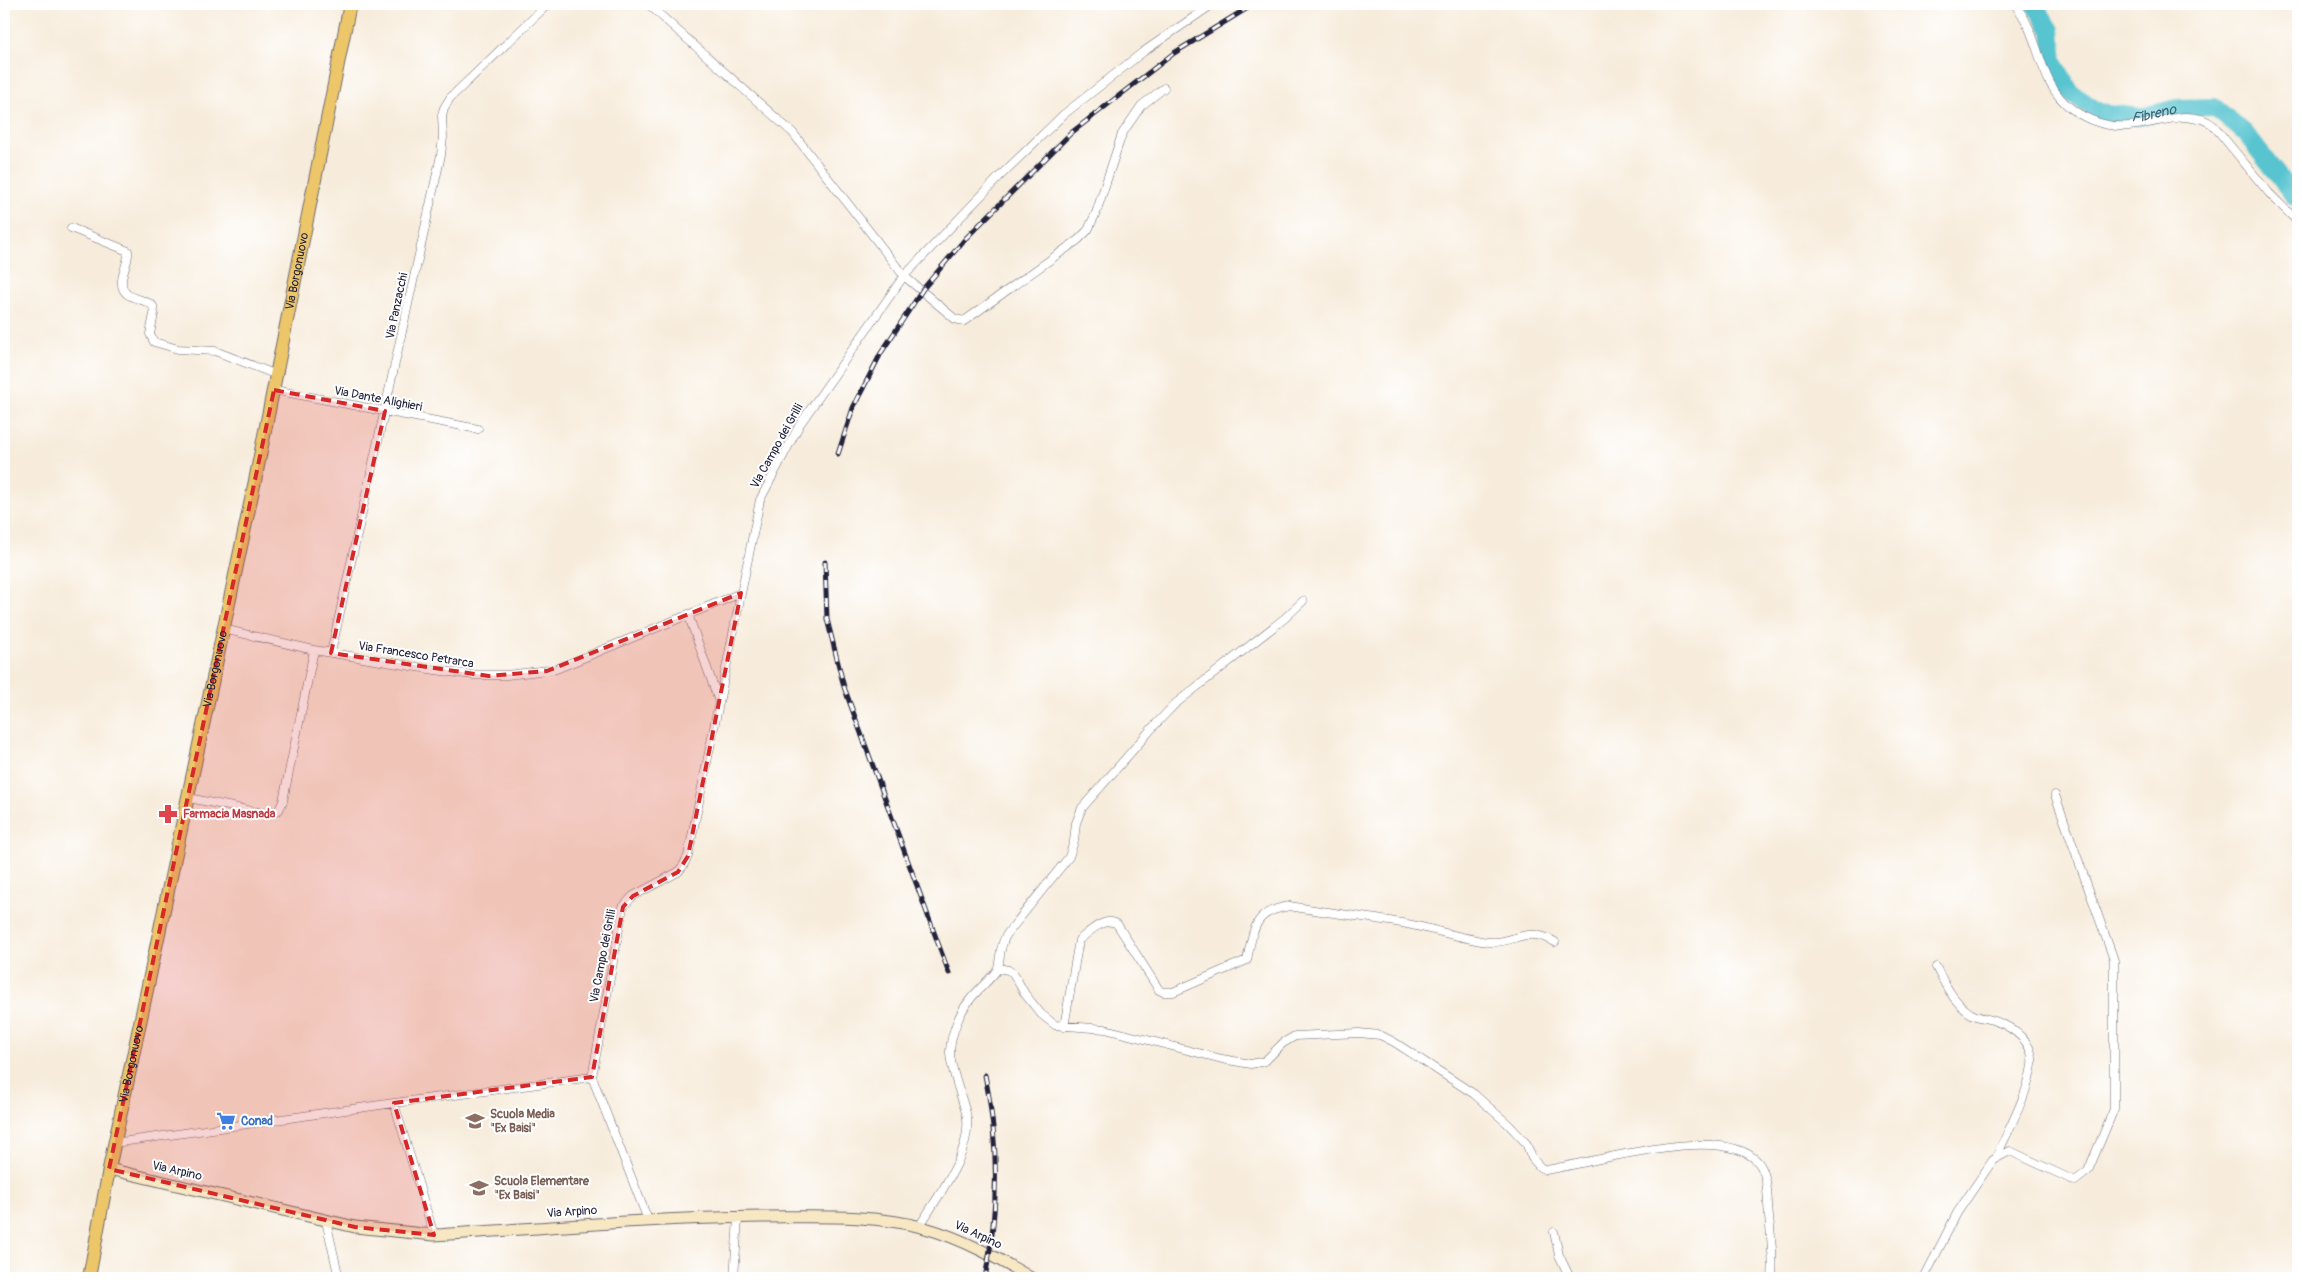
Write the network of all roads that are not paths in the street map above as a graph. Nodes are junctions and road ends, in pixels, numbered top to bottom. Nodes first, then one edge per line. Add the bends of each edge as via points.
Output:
1 (350, 4) edge
2 (548, 4) edge
3 (648, 4) edge
4 (1213, 4) edge
5 (2014, 4) edge
6 (1164, 88) dead end
7 (2298, 222) edge
8 (71, 228) dead end
9 (904, 276) junction
10 (277, 375) junction
11 (274, 390) junction
12 (385, 411) junction
13 (478, 429) dead end
14 (741, 592) junction
15 (1303, 601) dead end
16 (688, 614) junction
17 (223, 629) junction
18 (314, 650) junction
19 (331, 653) junction
20 (719, 701) junction
21 (2055, 795) dead end
22 (189, 798) junction
23 (1555, 942) dead end
24 (1936, 967) dead end
25 (998, 968) junction
26 (1064, 1027) junction
27 (592, 1077) junction
28 (394, 1103) junction
29 (114, 1143) junction
30 (1996, 1158) junction
31 (109, 1169) junction
32 (738, 1218) junction
33 (648, 1220) junction
34 (326, 1221) junction
35 (919, 1227) junction
36 (1554, 1232) dead end
37 (434, 1235) junction
38 (89, 1278) edge
39 (339, 1278) edge
40 (734, 1278) edge
41 (1031, 1278) edge
42 (1570, 1278) edge
43 (1772, 1278) edge
44 (1924, 1278) edge

1 - 10 main road, Via Borgonuovo
2 - 12 street, Via Panzacchi via 450,98 444,108 441,155
3 - 9 street via 793,133
4 - 9 street, Via Campo dei Grilli via 1143,52 1063,115
5 - 7 street via 2027,22 2047,79 2070,107 2091,120 2116,126 2136,126 2191,116 2206,120
6 - 9 street via 1141,106 1122,134 1088,230 978,313 962,321 957,320
8 - 10 street via 128,250 122,285 128,294 153,306 150,334 154,342 174,348 215,351
9 - 14 street, Via Campo dei Grilli via 810,408 782,455 759,502
10 - 11 main road, Via Borgonuovo
11 - 12 street, Via Dante Alighieri
11 - 17 main road, Via Borgonuovo
12 - 13 street, Via Dante Alighieri
12 - 19 street, Via Panzacchi
14 - 16 street, Via Francesco Petrarca
14 - 20 street, Via Campo dei Grilli
15 - 25 street via 1175,704 1090,798 1077,819 1069,857 1005,937
16 - 19 street, Via Francesco Petrarca via 542,672 466,674
16 - 20 street
17 - 18 street, Via Francesco Petrarca
17 - 22 main road, Via Borgonuovo
18 - 19 street, Via Francesco Petrarca
18 - 22 street via 279,810 267,814
20 - 27 street, Via Campo dei Grilli via 685,863 676,873 631,898 621,911
21 - 30 street via 2114,960 2114,1109 2088,1170 2074,1181 2010,1151
22 - 29 main road, Via Borgonuovo
23 - 26 street via 1531,934 1504,942 1489,942 1404,924 1290,906 1264,913 1251,940 1247,960 1173,992 1163,992 1112,921 1079,940
24 - 30 street via 1960,1005 1970,1014 1996,1022 2018,1034 2031,1050 2033,1063 2029,1080
25 - 26 street via 1013,973 1043,1017
25 - 35 street via 968,1002 956,1027 950,1054 967,1116 968,1136 950,1175
26 - 43 street via 1105,1029 1251,1064 1265,1061 1295,1036 1380,1035 1474,1094 1526,1143 1532,1158 1546,1170 1680,1145 1709,1144 1740,1150 1757,1161 1765,1179
27 - 28 street
27 - 33 street
28 - 29 street
28 - 37 street
29 - 31 main road, Via Borgonuovo
30 - 44 street via 1957,1213
31 - 34 street, Via Arpino
31 - 38 main road, Via Borgonuovo
32 - 33 street, Via Arpino
32 - 35 street, Via Arpino via 854,1218
32 - 40 street
33 - 37 street, Via Arpino
34 - 37 street, Via Arpino via 374,1230
34 - 39 street
35 - 41 street, Via Arpino via 970,1244
36 - 42 street

